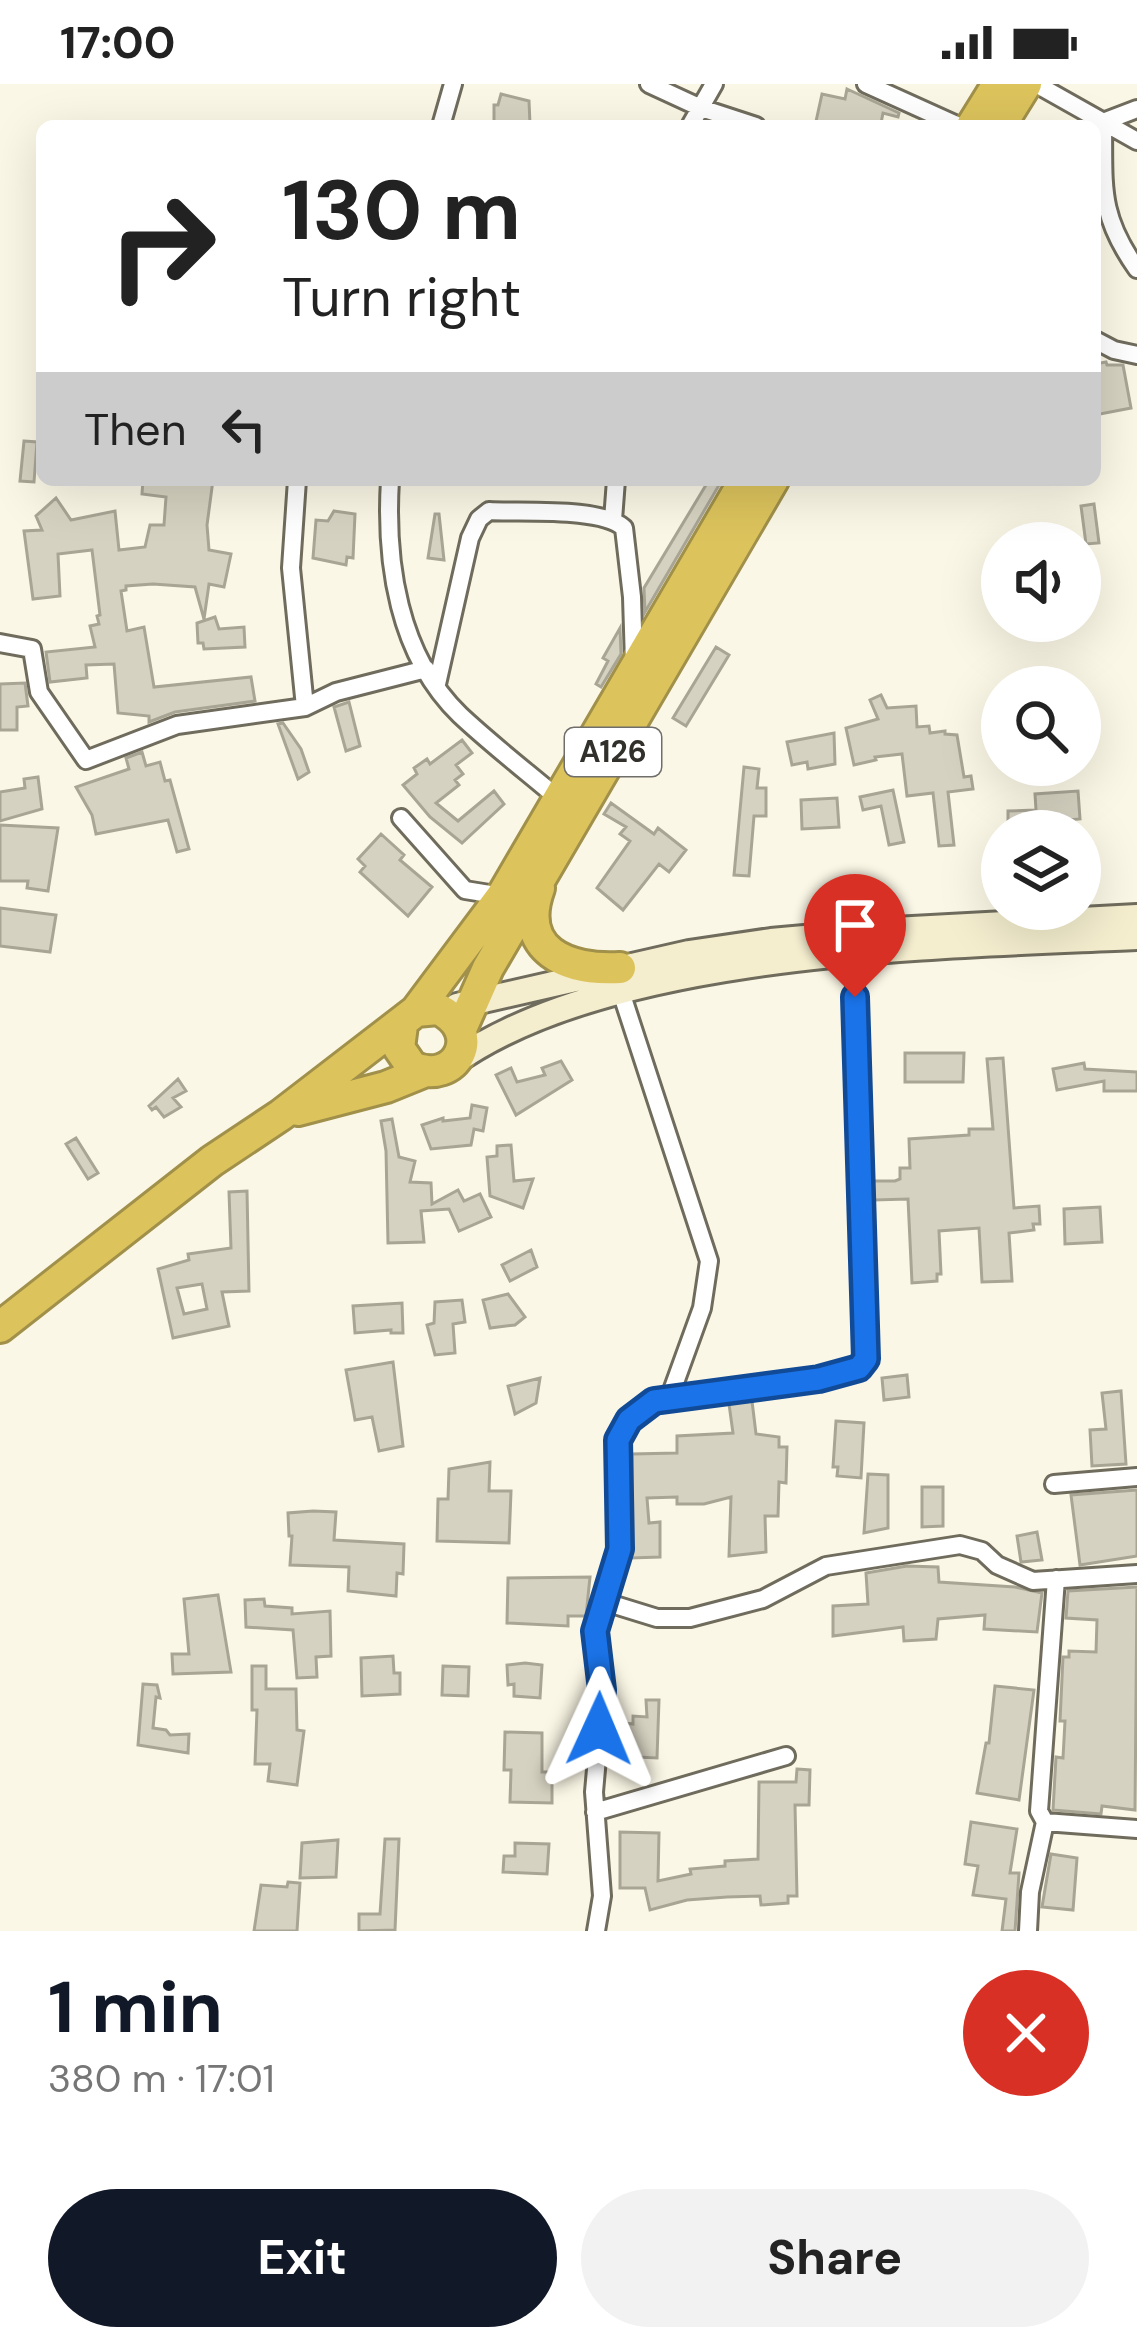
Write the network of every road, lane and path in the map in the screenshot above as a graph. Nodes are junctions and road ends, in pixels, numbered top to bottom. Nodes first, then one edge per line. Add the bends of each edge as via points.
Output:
1 (453, 84) edge
2 (649, 84) edge
3 (714, 84) edge
4 (866, 84) edge
5 (998, 84) edge
6 (1026, 84) edge
7 (1036, 84) edge
8 (700, 108) junction
9 (1137, 109) edge
10 (443, 120) edge
11 (693, 120) edge
12 (737, 120) edge
13 (946, 120) edge
14 (976, 120) edge
15 (1004, 120) edge
16 (1099, 120) edge
17 (1103, 122) junction
18 (1137, 141) edge
19 (1101, 142) edge
20 (1101, 175) edge
21 (1137, 269) edge
22 (1101, 343) edge
23 (1137, 355) edge
24 (297, 486) edge
25 (390, 486) edge
26 (616, 486) edge
27 (742, 486) edge
28 (769, 486) edge
29 (613, 520) junction
30 (0, 643) edge
31 (634, 669) junction
32 (432, 677) junction
33 (305, 707) junction
34 (560, 800) junction
35 (401, 818) dead end
36 (551, 860) junction
37 (502, 896) junction
38 (1137, 917) edge
39 (1137, 937) edge
40 (854, 954) junction
41 (620, 980) junction
42 (439, 1016) junction
43 (437, 1068) junction
44 (281, 1115) junction
45 (3, 1325) edge
46 (669, 1399) junction
47 (1137, 1477) edge
48 (1054, 1484) dead end
49 (1137, 1574) edge
50 (1056, 1579) junction
51 (602, 1601) junction
52 (786, 1756) dead end
53 (595, 1812) junction
54 (1045, 1822) junction
55 (1137, 1829) edge
56 (596, 1931) edge
57 (1028, 1931) edge

1 - 10 street
2 - 8 street
3 - 8 street
4 - 13 street
5 - 14 highway
6 - 15 highway
7 - 16 street
8 - 11 street
8 - 12 street
9 - 17 street
17 - 18 street
17 - 19 street
20 - 21 street via 1108,218
22 - 23 street
24 - 33 street via 291,568
25 - 32 street via 397,604
26 - 29 street
27 - 31 highway, A126
28 - 36 highway, A126
29 - 31 street via 624,528
29 - 32 street via 483,514
30 - 33 street via 32,650 39,692 86,760 177,725
31 - 34 highway, A126
32 - 33 street via 336,692
32 - 34 street via 456,712
34 - 37 highway, A126
35 - 37 street via 465,890
36 - 41 highway via 533,907 540,939 564,963
36 - 42 highway, A126
37 - 42 highway, A126
38 - 41 main road via 800,938 689,953
39 - 40 main road
40 - 41 main road
40 - 46 street via 866,1359 819,1379
41 - 42 main road
41 - 43 main road
41 - 46 street via 710,1261
42 - 43 highway, A126 via 462,1045
42 - 43 highway via 399,1048 412,1067
42 - 44 highway, A126
43 - 44 highway, A126
44 - 45 highway, A126
46 - 51 street via 644,1407 618,1440 620,1549
47 - 48 street
49 - 50 street
50 - 51 street via 1013,1574 960,1545 826,1566 763,1599 690,1618 657,1618
50 - 54 street via 1039,1802
51 - 53 street via 595,1631 602,1690
52 - 53 street
53 - 56 street via 602,1896
54 - 55 street
54 - 57 street

